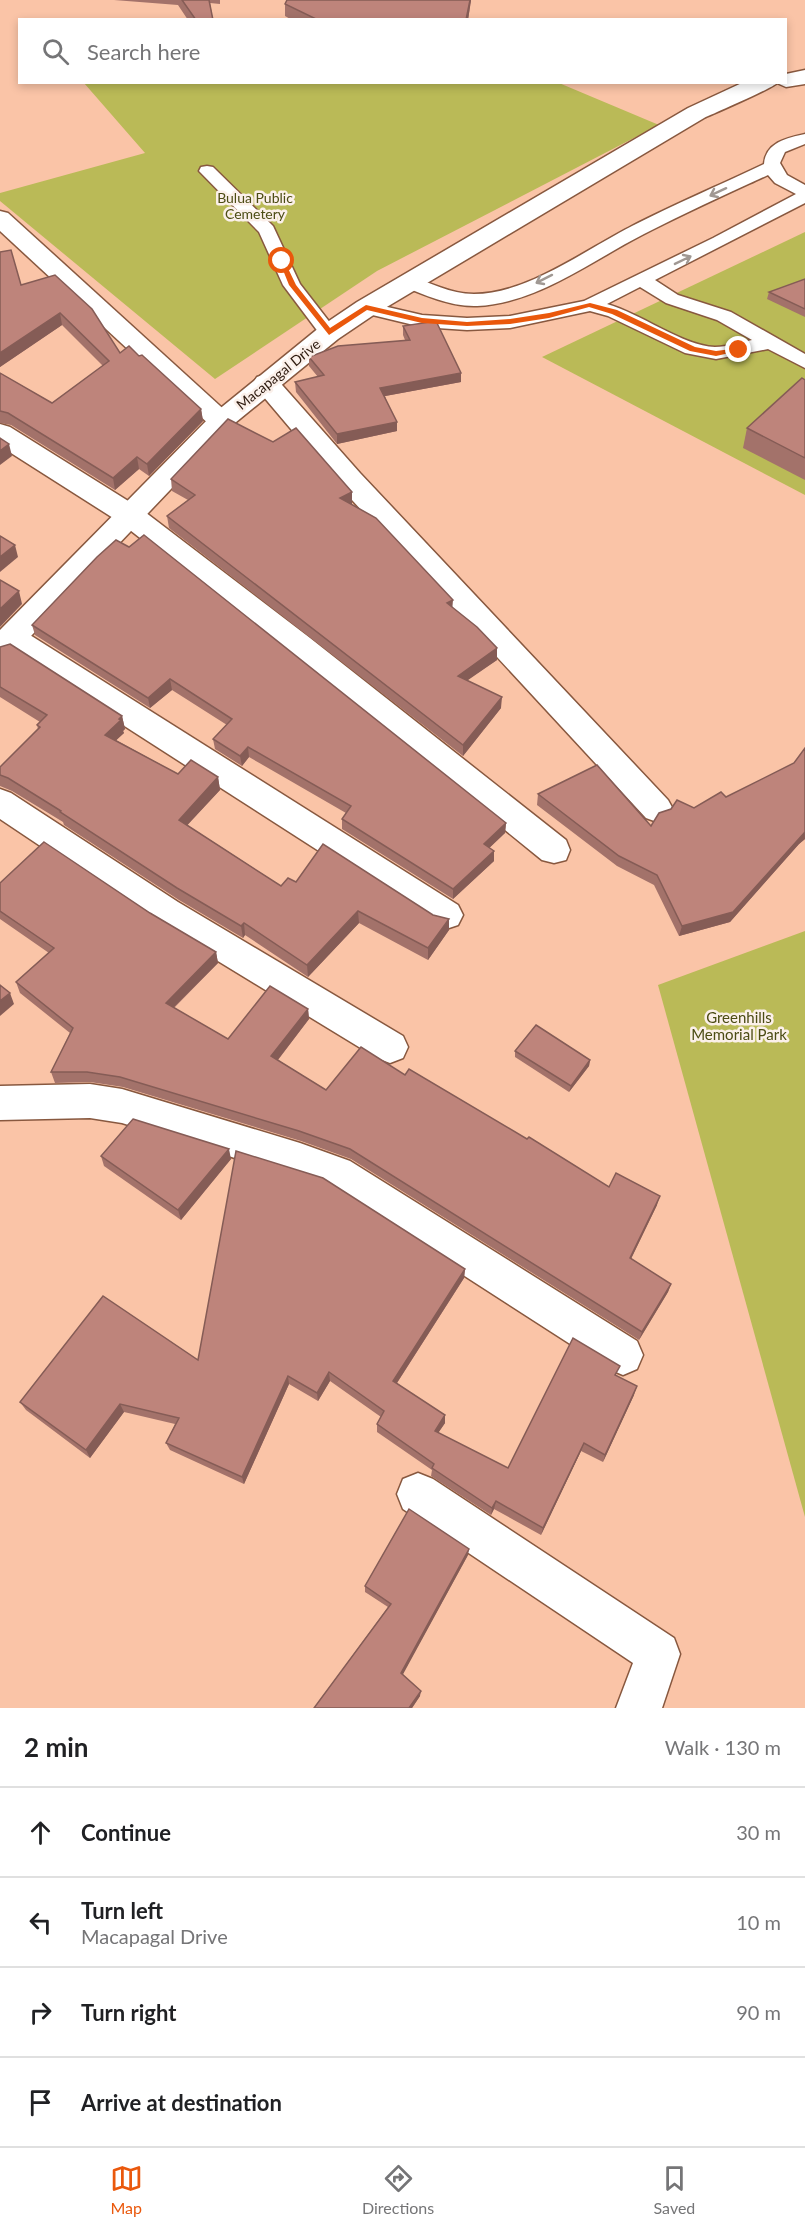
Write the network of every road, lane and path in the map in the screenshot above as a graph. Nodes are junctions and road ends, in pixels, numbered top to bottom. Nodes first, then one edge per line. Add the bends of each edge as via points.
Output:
1 (805, 77) edge
2 (787, 80) edge
3 (761, 84) edge
4 (805, 139) edge
5 (771, 167) junction
6 (207, 171) dead end
7 (805, 191) edge
8 (805, 196) edge
9 (0, 218) edge
10 (641, 280) junction
11 (408, 282) junction
12 (590, 305) junction
13 (366, 308) junction
14 (329, 333) junction
15 (772, 342) junction
16 (805, 362) edge
17 (266, 383) junction
18 (221, 421) junction
19 (0, 433) edge
20 (131, 516) junction
21 (5, 644) edge
22 (0, 802) edge
23 (657, 809) dead end
24 (554, 850) dead end
25 (446, 915) dead end
26 (390, 1047) dead end
27 (0, 1103) edge
28 (623, 1355) dead end
29 (418, 1494) dead end
30 (639, 1708) edge

1 - 2 street
3 - 11 street, Macapagal Drive via 696,113
4 - 5 lane via 775,151
5 - 7 lane via 785,183
5 -> 11 lane via 527,288 496,298 449,297
6 - 14 lane via 267,230 292,285
10 -> 8 lane
9 - 18 street
10 - 12 lane
10 - 15 lane via 672,299 724,316
11 - 13 street, Macapagal Drive
12 - 13 lane via 510,322 467,324 422,321
12 - 15 lane via 615,312 693,349 716,354
13 - 14 street, Macapagal Drive
14 - 17 street, Macapagal Drive
15 - 16 lane
17 - 18 street, Macapagal Drive
17 - 23 street via 350,480
18 - 20 street, Macapagal Drive
19 - 20 street
20 - 21 street, Macapagal Drive
20 - 24 street
21 - 25 street
22 - 26 street via 166,912
27 - 28 street via 90,1101 122,1106 337,1173
29 - 30 street via 658,1654

